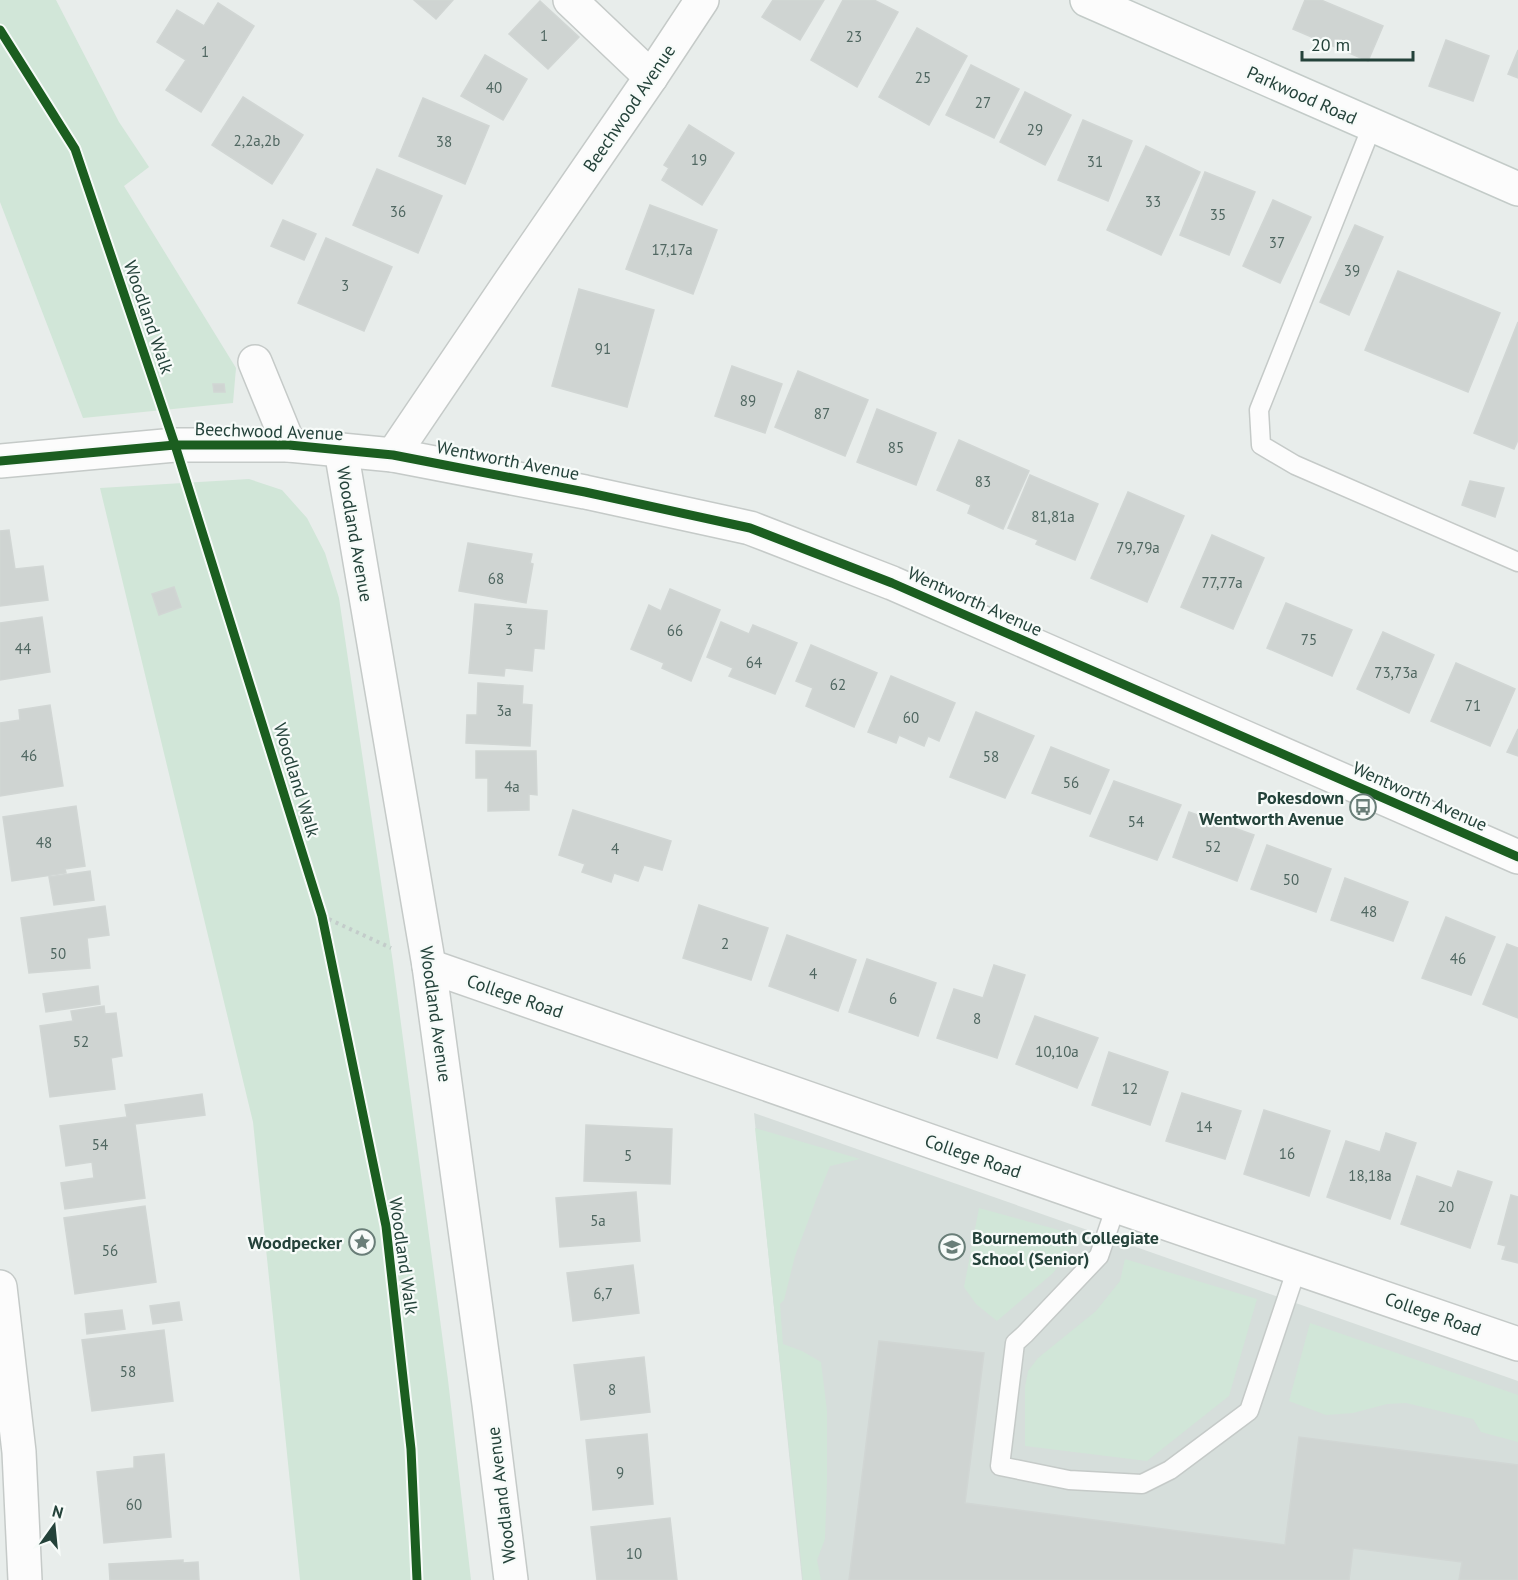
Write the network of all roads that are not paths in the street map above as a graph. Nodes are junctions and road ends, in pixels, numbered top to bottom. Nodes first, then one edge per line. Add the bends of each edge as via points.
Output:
1 (570, 0) edge
2 (702, 0) edge
3 (1087, 0) edge
4 (651, 77) junction
5 (1371, 126) junction
6 (1518, 189) edge
7 (255, 362) dead end
8 (289, 445) junction
9 (341, 450) junction
10 (393, 455) junction
11 (0, 461) edge
12 (1518, 562) edge
13 (1518, 857) edge
14 (429, 966) junction
15 (1116, 1206) junction
16 (1297, 1268) junction
17 (0, 1287) edge
18 (1518, 1344) edge
19 (25, 1580) edge
20 (511, 1580) edge

1 - 4 street
2 - 4 street, Beechwood Avenue
3 - 5 street, Parkwood Road
4 - 10 street, Beechwood Avenue
5 - 6 street, Parkwood Road
5 - 12 lane via 1259,410 1261,445 1295,465
7 - 8 street
8 - 9 street, Beechwood Avenue
8 - 11 street, Beechwood Avenue via 175,445
9 - 10 street, Beechwood Avenue
9 - 14 street, Woodland Avenue
10 - 13 street, Wentworth Avenue via 750,528 892,582
14 - 15 street, College Road
14 - 20 street, Woodland Avenue
15 - 16 street, College Road
15 - 16 lane via 1099,1256 1014,1343 1000,1466 1069,1480 1142,1485 1170,1470 1249,1411
16 - 18 street, College Road
17 - 19 street via 19,1452

